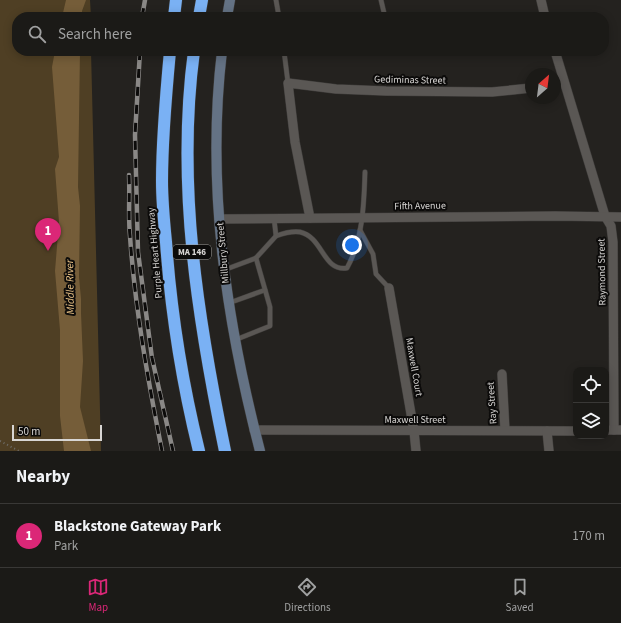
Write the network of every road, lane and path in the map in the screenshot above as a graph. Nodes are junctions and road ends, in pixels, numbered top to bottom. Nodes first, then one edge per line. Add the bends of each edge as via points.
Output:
1 (176, 0) edge
2 (202, 0) edge
3 (230, 0) edge
4 (276, 0) edge
5 (381, 0) edge
6 (541, 0) edge
7 (175, 12) edge
8 (200, 12) edge
9 (228, 12) edge
10 (278, 12) edge
11 (384, 12) edge
12 (544, 12) edge
13 (170, 56) edge
14 (194, 56) edge
15 (222, 56) edge
16 (285, 56) edge
17 (556, 56) edge
18 (558, 68) edge
19 (288, 83) junction
20 (561, 88) edge
21 (525, 89) edge
22 (365, 172) dead end
23 (605, 216) junction
24 (621, 217) edge
25 (274, 218) junction
26 (310, 218) junction
27 (363, 218) junction
28 (219, 219) junction
29 (360, 230) junction
30 (276, 236) junction
31 (256, 258) junction
32 (224, 270) junction
33 (390, 288) joint
34 (265, 290) junction
35 (228, 303) junction
36 (234, 340) junction
37 (502, 374) dead end
38 (254, 430) junction
39 (505, 430) junction
40 (614, 430) edge
41 (414, 431) junction
42 (547, 431) junction
43 (573, 431) edge
44 (0, 441) edge
45 (19, 451) edge
46 (199, 451) edge
47 (225, 451) edge
48 (260, 451) edge
49 (416, 451) edge
50 (549, 451) edge

1 - 7 highway
2 - 8 highway
3 - 9 main road
4 - 10 lane
5 - 11 lane
6 - 12 street
13 - 46 highway, Purple Heart Highway / MA 146 via 162,182 168,280
14 - 47 highway, MA 146 via 188,153 193,260 206,359
15 - 28 main road, Millbury Street via 217,127
16 - 19 lane
17 - 18 street, Raymond Street
19 - 21 street, Gediminas Street via 336,89 386,91 492,92
19 - 26 street via 295,142
20 - 23 street, Raymond Street
22 - 27 lane
23 - 24 street, Fifth Avenue
23 - 27 street, Fifth Avenue
23 - 40 street, Raymond Street via 611,226 613,242
25 - 26 street, Fifth Avenue
25 - 28 street, Fifth Avenue
25 - 30 lane
26 - 27 street, Fifth Avenue
27 - 29 lane
28 - 32 main road, Millbury Street
29 - 30 lane via 353,258 347,268 340,269 332,265 312,238 302,232
29 - 33 lane via 373,254 376,274
30 - 31 lane
31 - 32 lane
31 - 34 lane
32 - 35 main road, Millbury Street
33 - 41 street, Maxwell Court
34 - 35 lane
34 - 36 lane via 270,307 270,326
35 - 36 main road, Millbury Street
36 - 38 main road, Millbury Street
37 - 39 street, Ray Street
38 - 41 street, Maxwell Street
38 - 48 main road, Millbury Street
39 - 41 street, Maxwell Street
39 - 42 street, Maxwell Street
41 - 49 street, Maxwell Court
42 - 43 street, Maxwell Street
42 - 50 street
44 - 45 path

